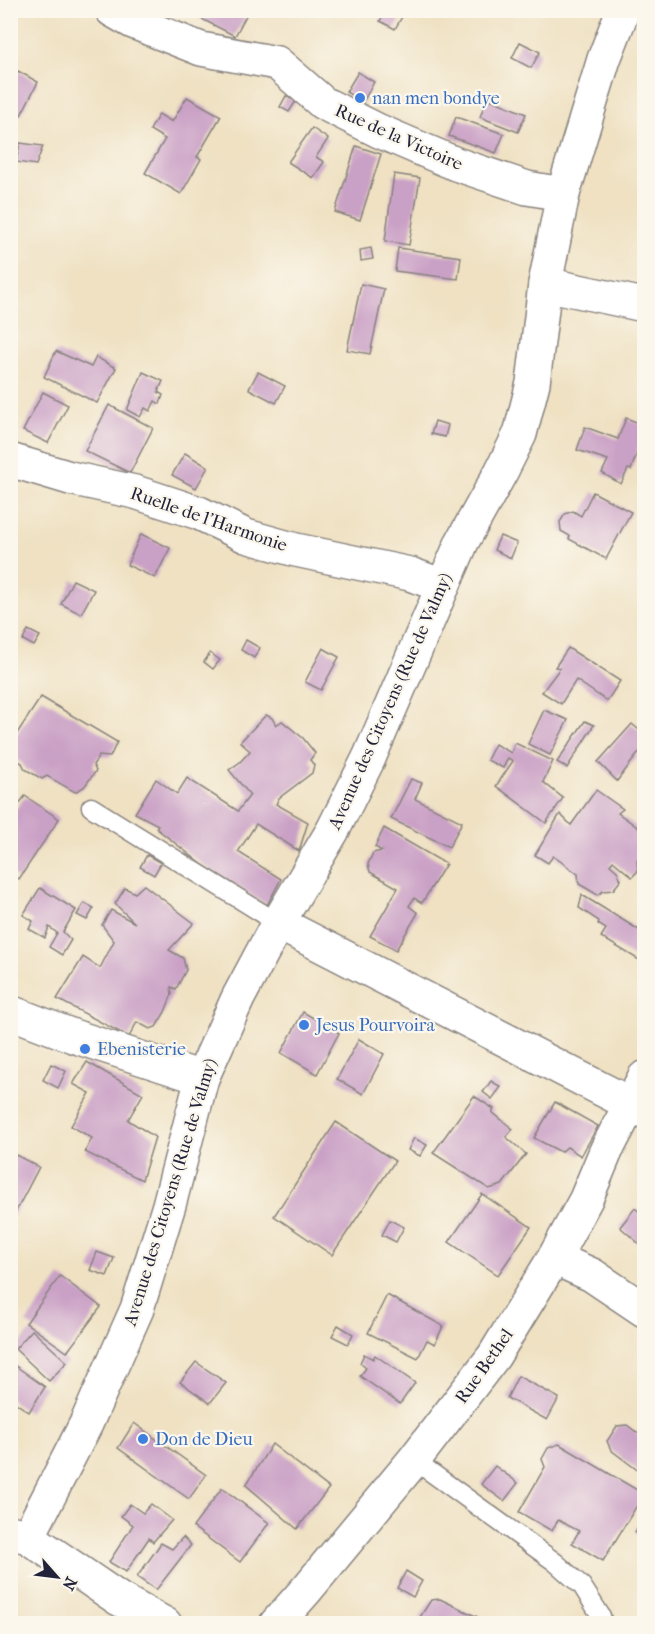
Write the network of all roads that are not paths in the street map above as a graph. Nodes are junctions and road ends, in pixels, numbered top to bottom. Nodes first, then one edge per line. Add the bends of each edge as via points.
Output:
1 (112, 10) edge
2 (624, 10) edge
3 (563, 194) junction
4 (545, 284) junction
5 (645, 304) edge
6 (10, 460) edge
7 (443, 586) junction
8 (91, 807) dead end
9 (278, 923) junction
10 (10, 1012) edge
11 (202, 1078) junction
12 (640, 1098) edge
13 (554, 1258) junction
14 (645, 1310) edge
15 (414, 1460) junction
16 (19, 1534) edge
17 (165, 1623) edge
18 (276, 1623) edge
19 (602, 1623) edge

1 - 3 street, Rue de la Victoire via 201,50 276,63 323,103 379,131 456,164
2 - 3 street, Avenue des Citoyens (Rue de Valmy) via 604,59
3 - 4 street, Avenue des Citoyens (Rue de Valmy)
4 - 5 street
4 - 7 street, Avenue des Citoyens (Rue de Valmy) via 533,383 520,434
6 - 7 street, Ruelle de l'Harmonie via 146,495 199,513 246,536 410,574
7 - 9 street, Avenue des Citoyens (Rue de Valmy) via 369,758 333,830
8 - 9 lane
9 - 11 street, Avenue des Citoyens (Rue de Valmy)
9 - 12 street
10 - 11 street
11 - 16 street, Avenue des Citoyens (Rue de Valmy) via 137,1309 86,1424
12 - 13 street, Rue Bethel via 606,1151
13 - 14 street via 592,1275
13 - 15 street, Rue Bethel via 494,1356
15 - 18 street, Rue Bethel
15 - 19 lane via 555,1562 582,1586
16 - 17 street via 119,1599

